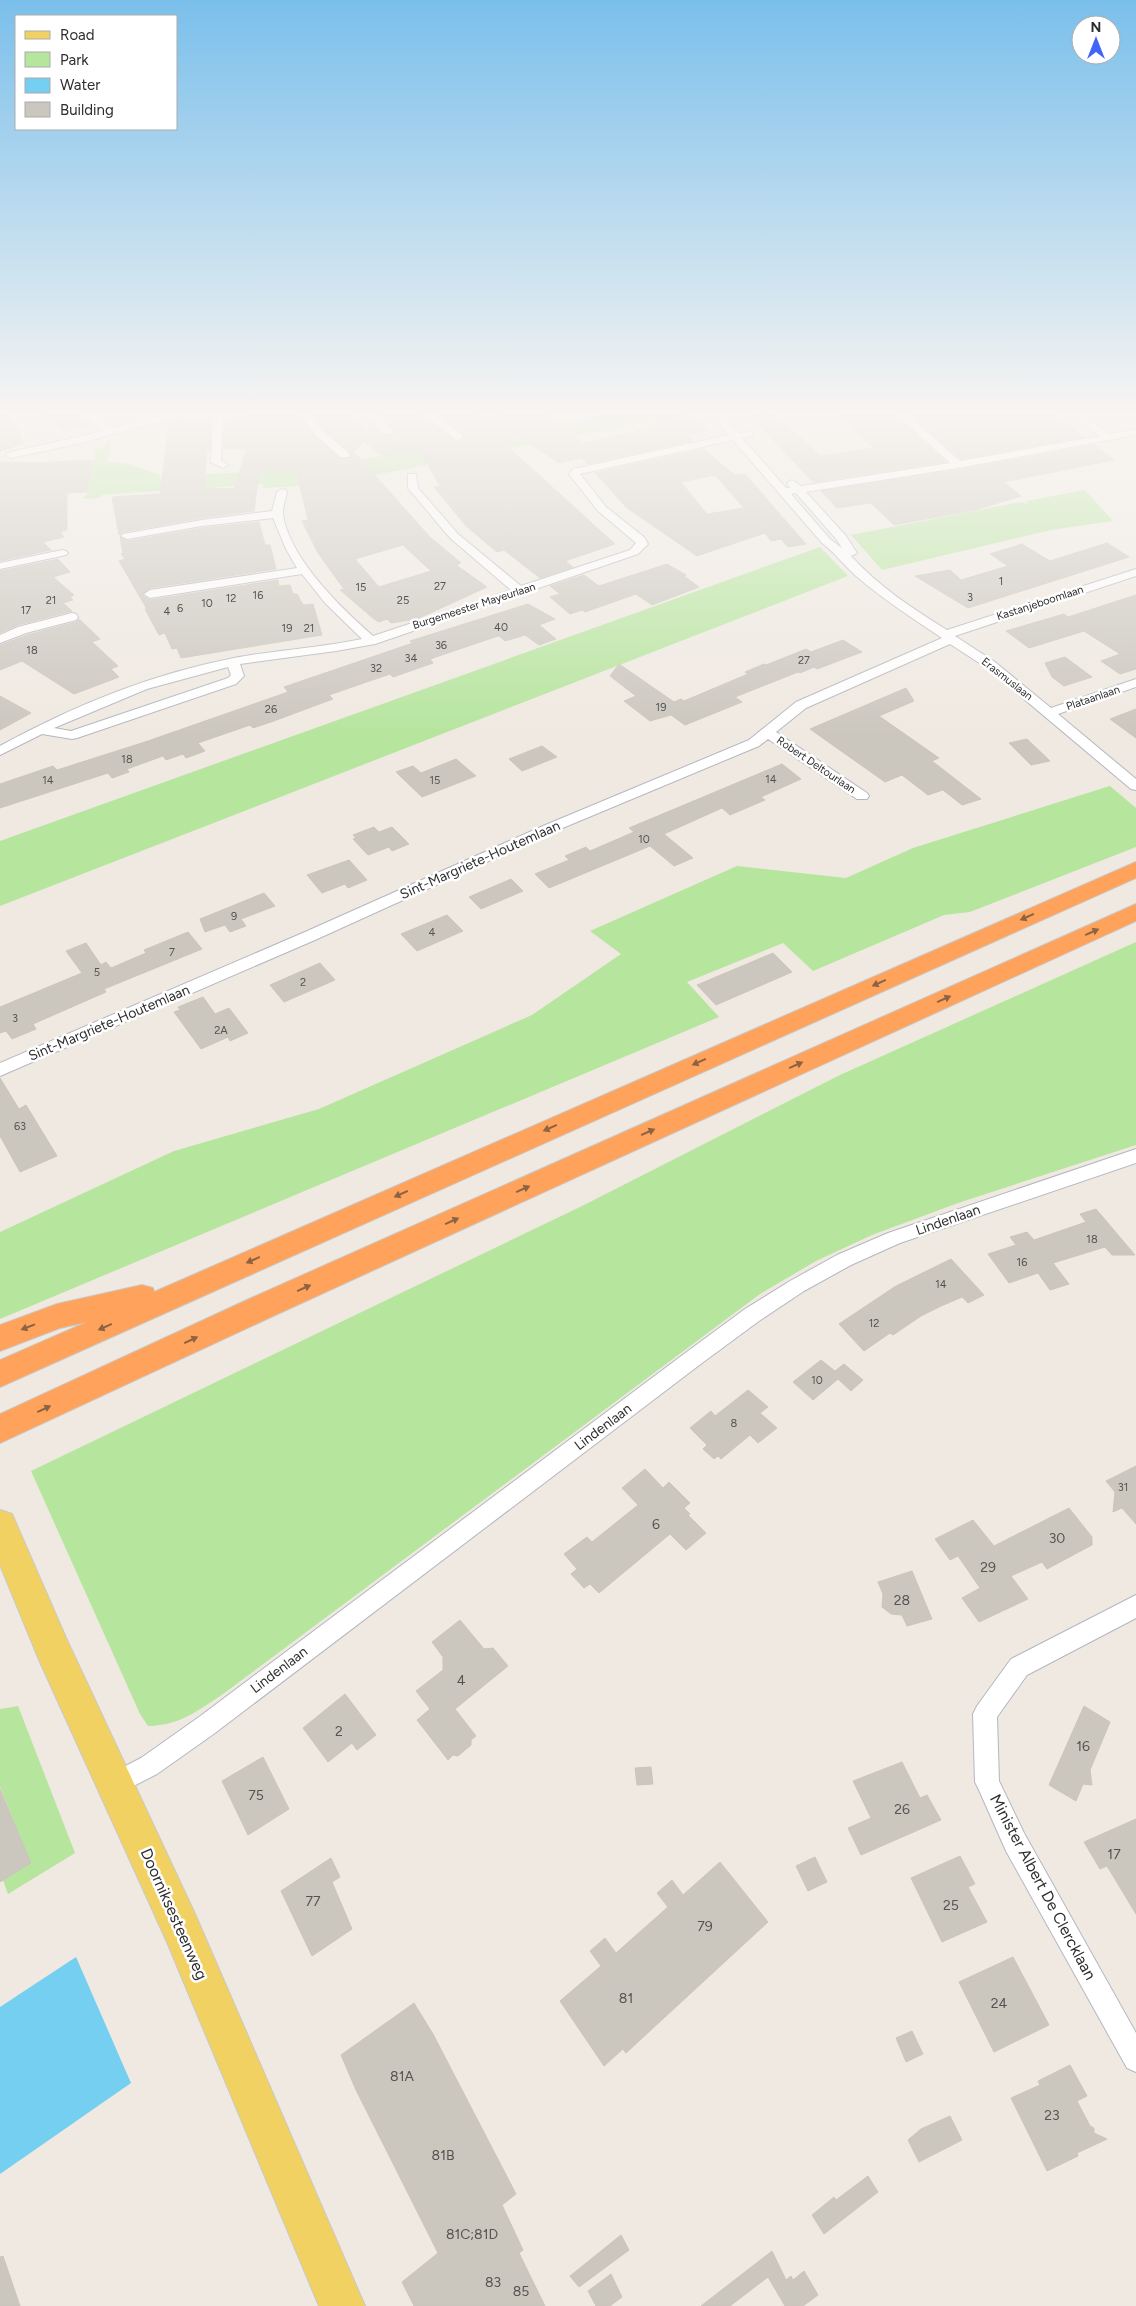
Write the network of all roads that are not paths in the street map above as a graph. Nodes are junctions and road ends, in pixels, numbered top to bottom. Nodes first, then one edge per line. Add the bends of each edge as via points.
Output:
1 (222, 521) edge
2 (280, 521) edge
3 (441, 521) edge
4 (617, 521) edge
5 (809, 521) edge
6 (826, 521) edge
7 (127, 536) dead end
8 (62, 553) dead end
9 (0, 566) edge
10 (305, 570) junction
11 (1136, 572) edge
12 (873, 581) junction
13 (520, 591) junction
14 (150, 594) dead end
15 (72, 617) dead end
16 (948, 637) junction
17 (0, 639) edge
18 (371, 641) junction
19 (233, 662) junction
20 (1136, 683) edge
21 (1050, 713) junction
22 (38, 729) junction
23 (770, 734) junction
24 (0, 751) edge
25 (1136, 786) edge
26 (862, 796) dead end
27 (1136, 868) edge
28 (1136, 912) edge
29 (0, 1070) edge
30 (1136, 1156) edge
31 (197, 1285) junction
32 (0, 1338) edge
33 (0, 1374) edge
34 (0, 1429) edge
35 (0, 1525) edge
36 (1136, 1606) edge
37 (116, 1783) junction
38 (1136, 2059) edge
39 (342, 2306) edge

1 - 7 street
2 - 10 street
3 - 13 street via 454,536
4 - 13 street, Burgemeester Mayeurlaan via 640,539 642,544 634,552
5 - 12 street via 859,572
6 - 12 street
8 - 9 street
10 - 14 street
10 - 18 street via 317,587
11 - 16 street, Kastanjeboomlaan
12 - 16 street, Erasmuslaan via 907,610
13 - 18 street, Burgemeester Mayeurlaan
15 - 17 street
16 - 21 street, Erasmuslaan via 991,665
16 - 23 street, Sint-Margriete-Houtemlaan via 801,705 787,713
18 - 19 street, Burgemeester Mayeurlaan via 343,648
19 - 22 street, Burgemeester Mayeurlaan via 160,680 92,704
19 - 22 street via 238,676 232,681 72,735
20 - 21 street, Plataanlaan
21 - 25 street, Erasmuslaan
22 - 24 street, Burgemeester Mayeurlaan
23 - 26 street, Robert Deltourlaan
23 - 29 street, Sint-Margriete-Houtemlaan
27 -> 31 highway
34 -> 28 highway via 268,1304
30 - 37 street, Lindenlaan via 894,1238 797,1286 752,1315 207,1724 149,1766
31 -> 32 highway via 57,1316
31 -> 33 highway
35 - 37 main road, Doorniksesteenweg via 81,1712
36 - 38 street, Minister Albert De Clercklaan via 1019,1667 985,1714 987,1782 1016,1842
37 - 39 main road, Doorniksesteenweg

